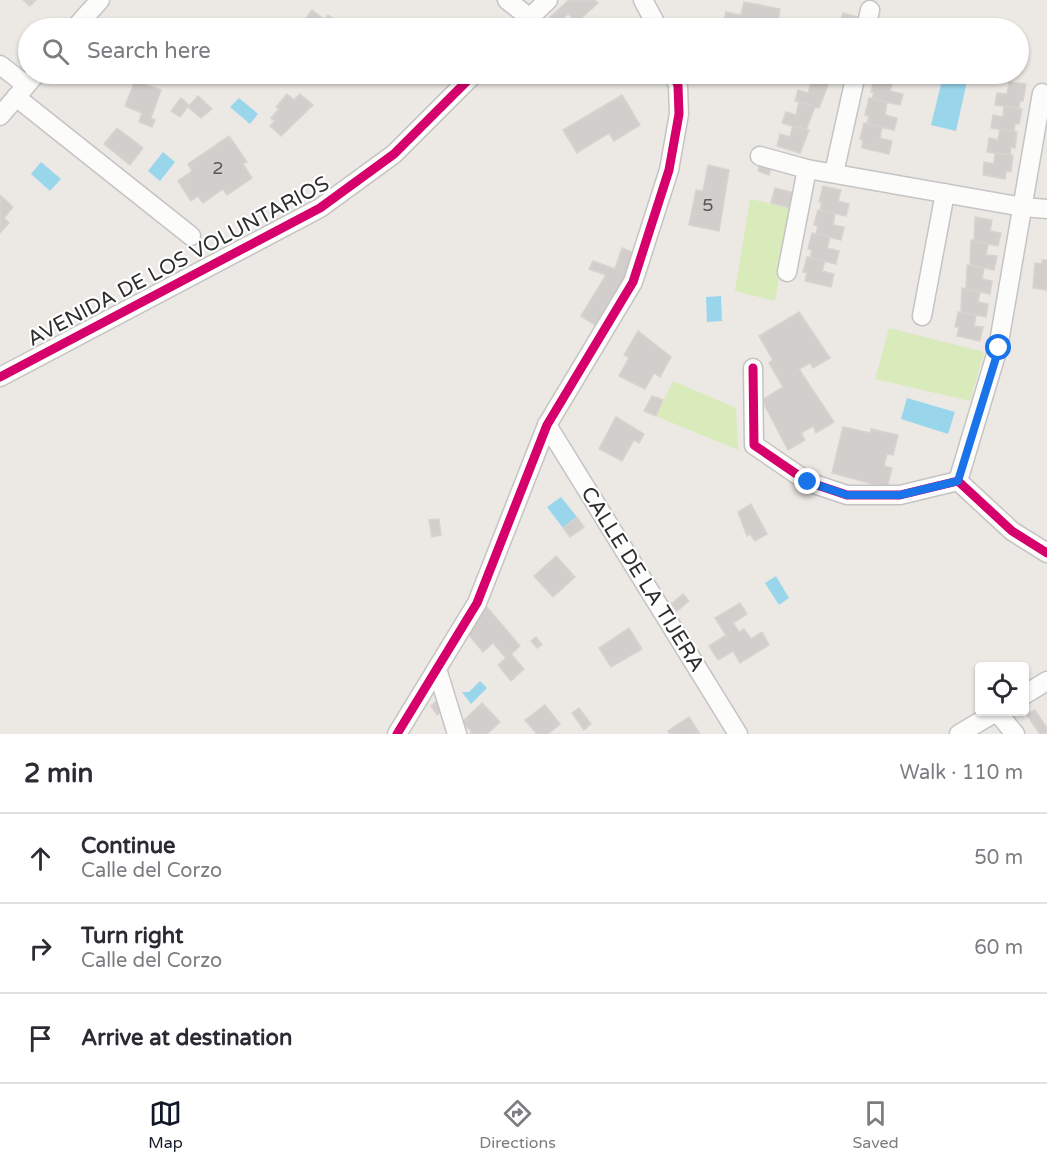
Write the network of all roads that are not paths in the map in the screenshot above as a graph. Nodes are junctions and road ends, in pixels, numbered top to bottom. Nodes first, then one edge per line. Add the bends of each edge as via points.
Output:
1 (100, 0) edge
2 (507, 0) edge
3 (548, 0) edge
4 (643, 0) edge
5 (870, 10) dead end
6 (84, 18) edge
7 (520, 18) edge
8 (529, 18) edge
9 (653, 18) edge
10 (868, 18) edge
11 (0, 65) edge
12 (18, 79) edge
13 (464, 84) edge
14 (677, 84) edge
15 (854, 84) edge
16 (26, 85) edge
17 (1042, 93) dead end
18 (0, 116) edge
19 (760, 156) dead end
20 (807, 169) junction
21 (834, 173) junction
22 (945, 193) junction
23 (1023, 207) junction
24 (1047, 209) edge
25 (191, 236) dead end
26 (787, 272) dead end
27 (922, 316) dead end
28 (753, 368) dead end
29 (0, 377) edge
30 (547, 424) junction
31 (958, 481) junction
32 (1047, 553) edge
33 (437, 669) junction
34 (1047, 681) edge
35 (1029, 692) edge
36 (988, 716) edge
37 (1000, 716) edge
38 (397, 734) edge
39 (458, 734) edge
40 (738, 734) edge
41 (959, 734) edge
42 (1015, 734) edge

1 - 6 street
2 - 7 street
3 - 8 street
4 - 9 street
5 - 10 street
11 - 12 street
13 - 29 street, AVENIDA DE LOS VOLUNTARIOS via 394,154 320,208
14 - 30 street via 679,114 669,170 633,282
15 - 21 street
16 - 18 street
16 - 25 street
17 - 23 street
19 - 20 street
20 - 21 street
20 - 26 street
21 - 22 street
22 - 23 street
22 - 27 street
23 - 24 street
23 - 31 street via 999,348
28 - 31 street via 754,445 808,482 847,495 900,495
30 - 33 street via 477,603
30 - 40 street, CALLE DE LA TIJERA
31 - 32 street via 1012,531
33 - 38 street
33 - 39 street
34 - 35 street
36 - 41 street
37 - 42 street

